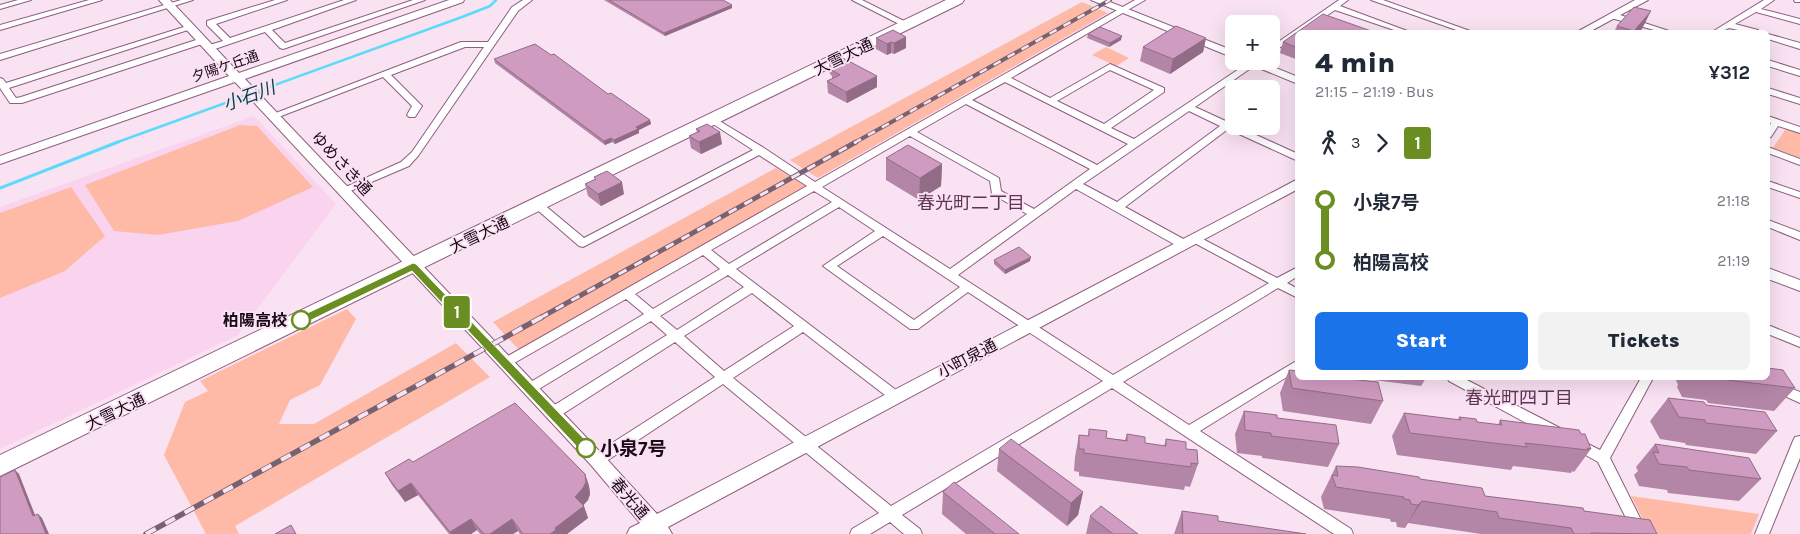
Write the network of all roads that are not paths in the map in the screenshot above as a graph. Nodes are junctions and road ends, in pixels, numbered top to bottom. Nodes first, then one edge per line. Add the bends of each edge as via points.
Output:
1 (27, 0) edge
2 (98, 0) edge
3 (189, 0) edge
4 (283, 0) edge
5 (320, 0) edge
6 (352, 0) edge
7 (421, 0) edge
8 (459, 0) edge
9 (528, 0) edge
10 (856, 0) edge
11 (957, 0) edge
12 (1096, 0) edge
13 (1141, 0) edge
14 (1375, 0) edge
15 (1644, 0) edge
16 (1770, 0) edge
17 (1337, 2) edge
18 (166, 3) edge
19 (0, 8) edge
20 (330, 8) junction
21 (1754, 9) junction
22 (1123, 11) junction
23 (1614, 16) junction
24 (1800, 22) edge
25 (906, 24) junction
26 (1729, 25) junction
27 (0, 28) edge
28 (190, 28) junction
29 (267, 28) junction
30 (1299, 30) edge
31 (1401, 30) edge
32 (1463, 30) edge
33 (1586, 30) edge
34 (1661, 30) edge
35 (1720, 30) edge
36 (1748, 30) edge
37 (1295, 33) edge
38 (1770, 37) edge
39 (228, 41) junction
40 (206, 44) junction
41 (1280, 44) edge
42 (491, 45) junction
43 (1800, 46) edge
44 (1225, 51) edge
45 (0, 57) edge
46 (1770, 64) edge
47 (1242, 70) edge
48 (1272, 70) edge
49 (1800, 73) edge
50 (385, 74) junction
51 (1004, 78) junction
52 (1295, 80) edge
53 (1, 82) edge
54 (240, 82) junction
55 (1770, 92) edge
56 (965, 100) junction
57 (1800, 101) edge
58 (1051, 102) junction
59 (1189, 108) junction
60 (412, 115) dead end
61 (273, 116) junction
62 (713, 120) junction
63 (1772, 120) edge
64 (1225, 126) edge
65 (1225, 127) edge
66 (1104, 128) junction
67 (1800, 130) edge
68 (909, 132) junction
69 (1246, 135) edge
70 (1136, 144) junction
71 (761, 150) junction
72 (1770, 151) edge
73 (1295, 157) edge
74 (0, 160) edge
75 (1800, 162) edge
76 (1097, 169) junction
77 (1076, 185) junction
78 (1770, 185) edge
79 (815, 186) junction
80 (1295, 188) edge
81 (344, 190) junction
82 (1800, 196) edge
83 (840, 202) junction
84 (538, 205) junction
85 (1118, 207) junction
86 (1036, 214) junction
87 (1770, 224) edge
88 (883, 231) junction
89 (1800, 236) edge
90 (1188, 241) junction
91 (703, 250) junction
92 (413, 266) junction
93 (729, 270) junction
94 (1295, 273) edge
95 (951, 274) junction
96 (1770, 274) edge
97 (1277, 283) junction
98 (969, 286) junction
99 (1800, 286) edge
100 (752, 288) junction
101 (1295, 292) edge
102 (628, 294) junction
103 (653, 315) junction
104 (803, 326) junction
105 (1029, 326) junction
106 (1770, 330) edge
107 (676, 336) junction
108 (1800, 343) edge
109 (505, 363) junction
110 (1295, 366) edge
111 (723, 377) junction
112 (1457, 380) edge
113 (1646, 380) edge
114 (1760, 380) edge
115 (1113, 383) junction
116 (529, 388) junction
117 (895, 396) junction
118 (1800, 398) edge
119 (553, 414) junction
120 (1190, 431) junction
121 (1800, 441) edge
122 (804, 444) junction
123 (1603, 458) junction
124 (597, 460) junction
125 (0, 466) edge
126 (892, 513) junction
127 (651, 531) edge
128 (857, 534) edge
129 (915, 534) edge
130 (1346, 534) edge
131 (1641, 534) edge
132 (1762, 534) edge

1 - 19 street
2 - 27 street
3 - 18 street
4 - 39 street via 210,23
5 - 20 street
6 - 20 street
7 - 29 street via 283,46
8 - 54 street, 夕陽ケ丘通
9 - 42 street via 515,9
10 - 25 street
11 - 25 highway, 大雪大通
12 - 22 street
13 - 22 street
14 - 32 street
15 - 23 street
16 - 21 street
17 - 30 street
17 - 31 street
18 - 28 street, ゆめさき通
18 - 45 street
20 - 29 street
21 - 24 street
21 - 26 street
22 - 44 street
22 - 51 street
23 - 33 street
23 - 34 street
25 - 62 highway, 大雪大通
26 - 35 street
26 - 36 street
28 - 40 street, ゆめさき通
28 - 53 street
29 - 39 street
37 - 41 street
38 - 43 street
39 - 40 street
40 - 53 street via 22,100 13,101
40 - 54 street, ゆめさき通
42 - 50 street via 464,44
42 - 81 street via 405,164
46 - 49 street
47 - 59 street
48 - 52 street
50 - 60 street via 417,106
50 - 61 street
51 - 56 street
51 - 58 street
54 - 61 street, ゆめさき通
54 - 74 street, 夕陽ケ丘通
55 - 57 street
56 - 68 street
56 - 76 street
58 - 66 street
58 - 66 street via 1110,67 1161,90
59 - 64 street
59 - 70 street
61 - 81 street, ゆめさき通
62 - 71 street
62 - 84 highway, 大雪大通
63 - 67 street
65 - 85 street
66 - 70 street
68 - 79 street
68 - 86 street via 995,180 996,192
69 - 73 street
70 - 76 street
71 - 79 street
71 - 84 street via 583,243
72 - 75 street
76 - 77 street
77 - 85 street
77 - 86 street
78 - 82 street
79 - 83 street
79 - 91 street
80 - 90 street, 小町泉通
81 - 92 street, ゆめさき通
83 - 88 street
83 - 93 street
84 - 92 highway, 大雪大通
85 - 90 street
86 - 95 street
87 - 89 street
88 - 95 street
88 - 98 street via 829,266 914,326
90 - 97 street
90 - 105 street, 小町泉通
91 - 93 street
91 - 102 street
92 - 109 street, 春光通
92 - 125 highway, 大雪大通
93 - 100 street
93 - 103 street
94 - 97 street
95 - 98 street
96 - 99 street
97 - 101 street
97 - 115 street
98 - 105 street
100 - 104 street
100 - 107 street
102 - 103 street
102 - 109 street
103 - 107 street
103 - 116 street
104 - 111 street
104 - 117 street
105 - 115 street
105 - 117 street, 小町泉通
106 - 108 street
107 - 111 street
107 - 119 street
109 - 116 street, 春光通
110 - 120 street
111 - 122 street
111 - 124 street
112 - 123 street
113 - 123 street
114 - 118 street
115 - 120 street
115 - 126 street
116 - 119 street, 春光通
117 - 122 street, 小町泉通
119 - 124 street, 春光通
120 - 130 street
121 - 132 street
122 - 126 street
122 - 127 street, 小町泉通
123 - 131 street
124 - 127 street, 春光通
126 - 128 street
126 - 129 street

